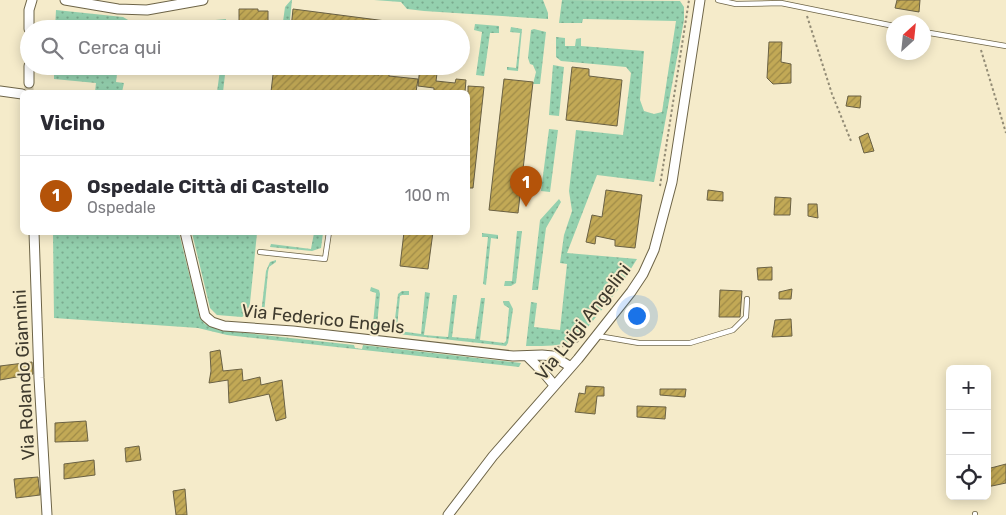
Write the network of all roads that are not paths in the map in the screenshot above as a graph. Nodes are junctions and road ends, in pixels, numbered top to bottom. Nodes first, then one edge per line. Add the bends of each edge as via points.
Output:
1 (32, 0) edge
2 (65, 0) edge
3 (203, 0) edge
4 (700, 0) edge
5 (718, 0) edge
6 (29, 20) edge
7 (886, 24) edge
8 (931, 33) edge
9 (1006, 46) edge
10 (29, 75) edge
11 (29, 83) tunnel mouth
12 (0, 91) edge
13 (20, 94) edge
14 (34, 235) edge
15 (186, 235) edge
16 (329, 235) edge
17 (260, 252) dead end
18 (747, 299) dead end
19 (596, 335) junction
20 (527, 356) junction
21 (570, 367) junction
22 (554, 385) junction
23 (46, 515) edge
24 (448, 515) edge

1 - 6 street
2 - 3 street via 118,9 147,10
4 - 19 street, Via Luigi Angelini via 672,182 654,250 631,292
5 - 7 lane via 736,4 781,3
8 - 9 lane
10 - 11 street
12 - 13 street
14 - 23 street, Via Rolando Giannini
15 - 20 street, Via Federico Engels via 204,316 212,322 224,326
16 - 17 lane via 325,260
18 - 19 lane via 746,317 732,330 690,343 639,343
19 - 21 street, Via Luigi Angelini
20 - 21 street, Via Federico Engels via 553,356
20 - 22 street
21 - 22 street, Via Luigi Angelini
22 - 24 street, Via Luigi Angelini

